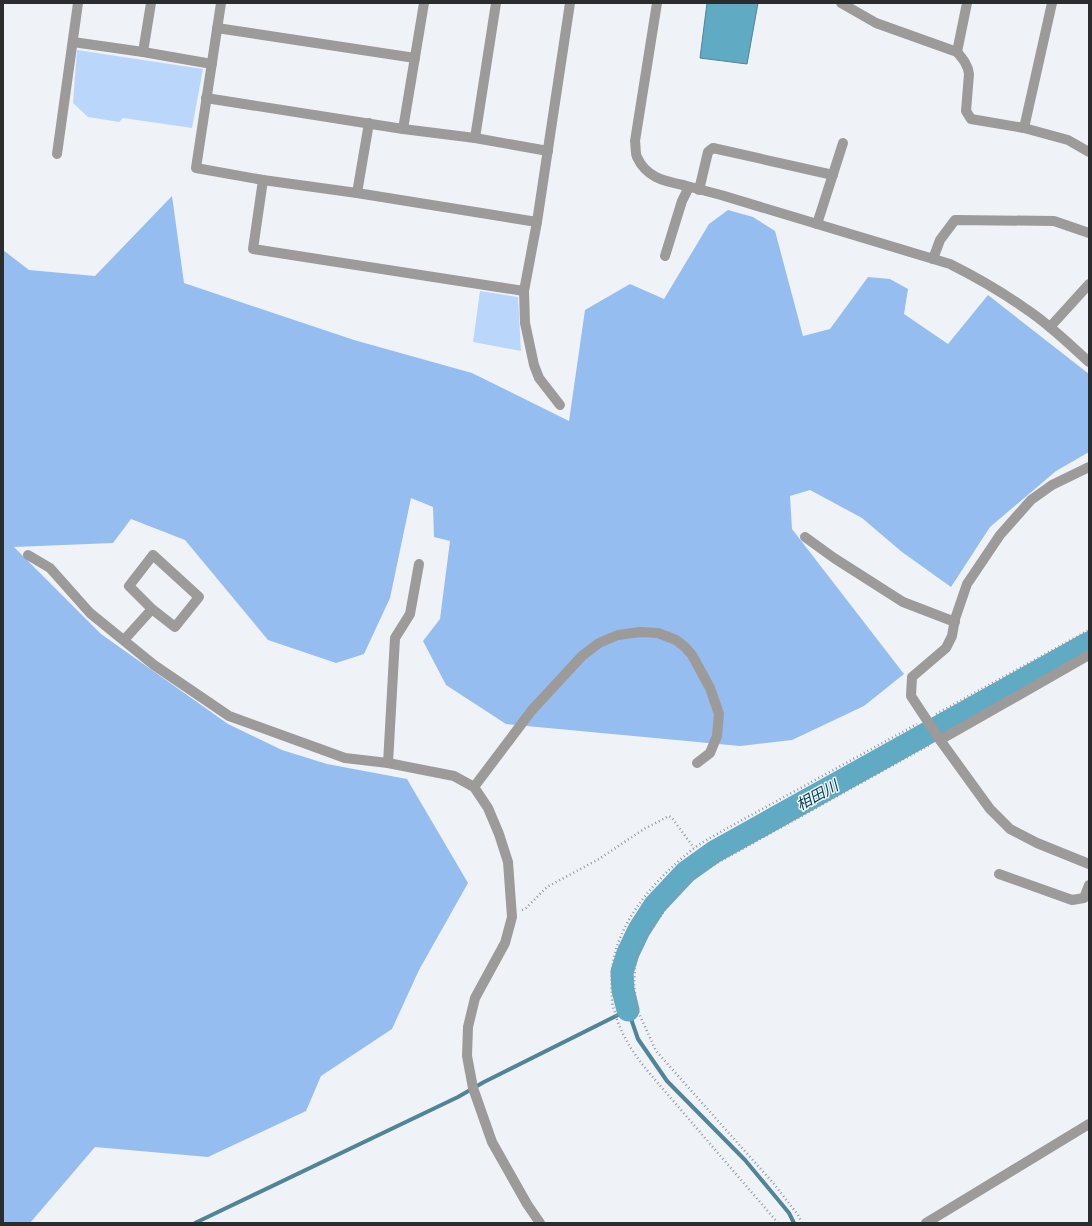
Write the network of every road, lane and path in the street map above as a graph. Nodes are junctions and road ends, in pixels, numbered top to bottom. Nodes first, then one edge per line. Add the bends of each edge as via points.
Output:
1 (78, 3) edge
2 (151, 3) edge
3 (221, 3) edge
4 (424, 3) edge
5 (496, 3) edge
6 (570, 3) edge
7 (657, 3) edge
8 (842, 3) edge
9 (967, 3) edge
10 (1052, 3) edge
11 (217, 28) junction
12 (73, 42) junction
13 (143, 52) junction
14 (957, 52) junction
15 (415, 58) junction
16 (212, 64) junction
17 (206, 98) junction
18 (369, 123) junction
19 (1024, 128) junction
20 (403, 129) junction
21 (476, 138) junction
22 (843, 143) dead end
23 (548, 151) junction
24 (1089, 152) edge
25 (57, 154) dead end
26 (833, 174) junction
27 (263, 180) junction
28 (690, 187) junction
29 (357, 193) junction
30 (537, 222) junction
31 (817, 224) junction
32 (1089, 232) edge
33 (665, 256) dead end
34 (933, 259) junction
35 (1089, 284) edge
36 (524, 291) junction
37 (1050, 327) junction
38 (1089, 362) edge
39 (560, 405) dead end
40 (1089, 467) edge
41 (805, 537) dead end
42 (28, 555) dead end
43 (419, 564) dead end
44 (152, 609) junction
45 (955, 622) junction
46 (1089, 630) edge
47 (124, 640) junction
48 (1089, 654) edge
49 (926, 719) junction
50 (939, 738) junction
51 (388, 763) junction
52 (697, 763) dead end
53 (474, 787) junction
54 (694, 848) junction
55 (1089, 864) edge
56 (999, 874) dead end
57 (1089, 885) edge
58 (512, 913) junction
59 (1089, 1124) edge
60 (540, 1223) edge
61 (778, 1223) edge
62 (802, 1223) edge
63 (926, 1223) edge

1 - 12 street
2 - 13 street
3 - 11 street
4 - 15 street
5 - 21 street
6 - 23 street
7 - 28 street via 635,141 636,156 648,174 663,181
8 - 14 street via 876,23
9 - 14 street
10 - 19 street
11 - 15 street
11 - 16 street
12 - 13 street
12 - 25 street
13 - 16 street
14 - 19 street via 968,68 966,111 971,119
15 - 20 street
16 - 17 street
17 - 18 street
17 - 27 street via 196,168
18 - 20 street
18 - 29 street
19 - 24 street via 1068,140
20 - 21 street
21 - 23 street
22 - 26 street
23 - 30 street
26 - 28 street via 713,148 708,152
26 - 31 street
27 - 29 street
27 - 36 street via 253,249
28 - 31 street
28 - 33 street via 682,200
29 - 30 street
30 - 36 street
31 - 34 street
32 - 34 street via 1054,221 955,220 940,240
34 - 37 street via 950,264 972,276 1027,309
35 - 37 street
36 - 39 street via 525,323 534,365 539,378
37 - 38 street
40 - 45 street via 1052,485 1031,500 1000,535 967,584
41 - 45 street via 903,602
42 - 47 street via 50,568 90,613
43 - 51 street via 410,614 395,638
44 - 44 street via 129,586 153,555 199,597 175,626
44 - 47 street
45 - 49 street via 946,648 912,677 911,696
46 - 49 path
47 - 51 street via 154,666 229,716 345,758
48 - 50 street
49 - 50 street
49 - 54 path
50 - 55 street via 990,809 1010,829
50 - 62 path via 699,873 672,900 639,946 634,986 637,1009 656,1051 774,1184
51 - 53 street via 454,776
52 - 53 street via 710,752 717,736 719,714 710,688 685,647 676,640 658,633 640,632 618,635 599,643 582,656 532,710
53 - 58 street via 488,808 508,862
54 - 58 path via 669,816 644,829 600,859 547,887 526,908
54 - 61 path via 669,870 645,897 626,925 612,962 610,983 613,1008 626,1040 639,1061
56 - 57 street via 1072,900 1084,898
58 - 60 street via 505,943 475,998 468,1027 467,1056 473,1088 492,1142
59 - 63 street

